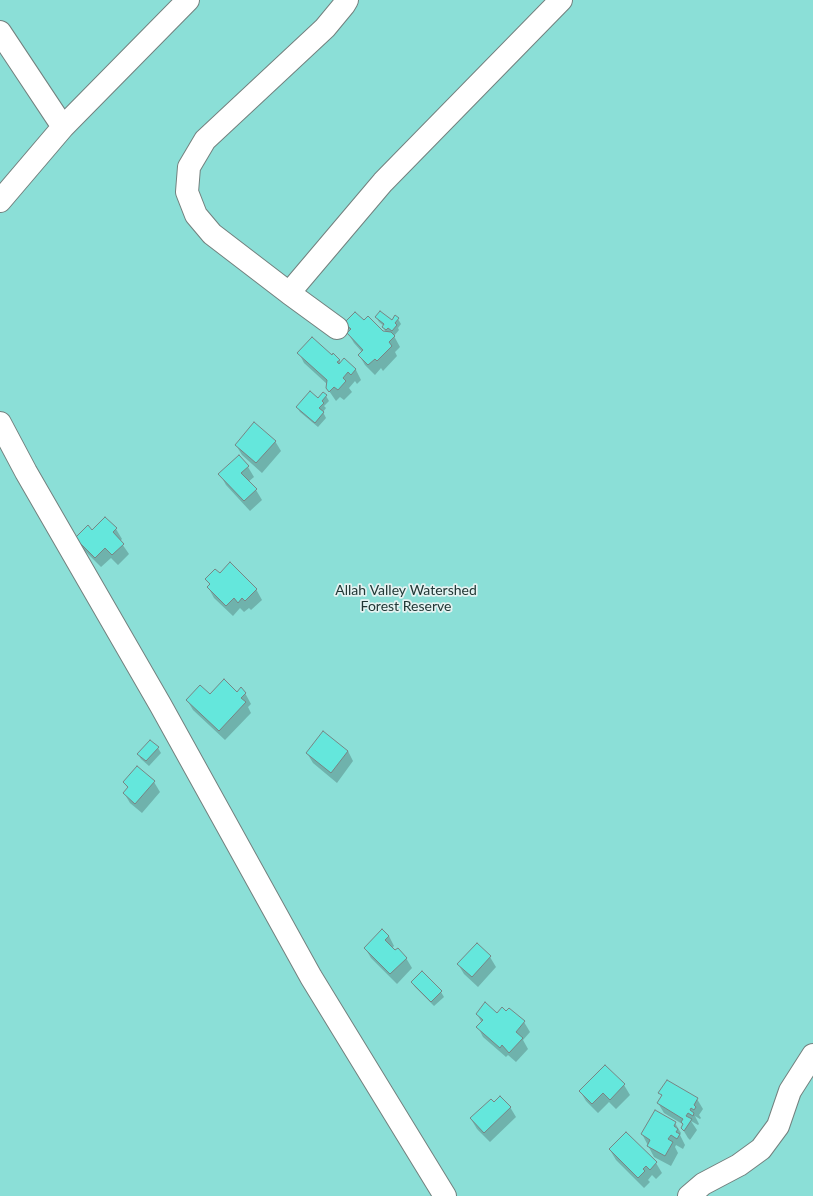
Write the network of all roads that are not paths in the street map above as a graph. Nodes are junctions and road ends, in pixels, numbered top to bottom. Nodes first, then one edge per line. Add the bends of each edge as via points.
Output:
1 (188, 0) edge
2 (347, 0) edge
3 (561, 0) edge
4 (0, 32) edge
5 (63, 127) junction
6 (0, 201) edge
7 (289, 293) junction
8 (337, 328) dead end
9 (0, 423) edge
10 (813, 1055) edge
11 (445, 1196) edge
12 (689, 1196) edge

1 - 5 street
2 - 7 street via 325,28 205,140 189,168 187,192 196,215 212,234
3 - 7 street via 382,182
4 - 5 street
5 - 6 street
7 - 8 street
9 - 11 street via 162,706 311,977
10 - 12 street via 790,1091 778,1126 761,1149 739,1165 703,1184

